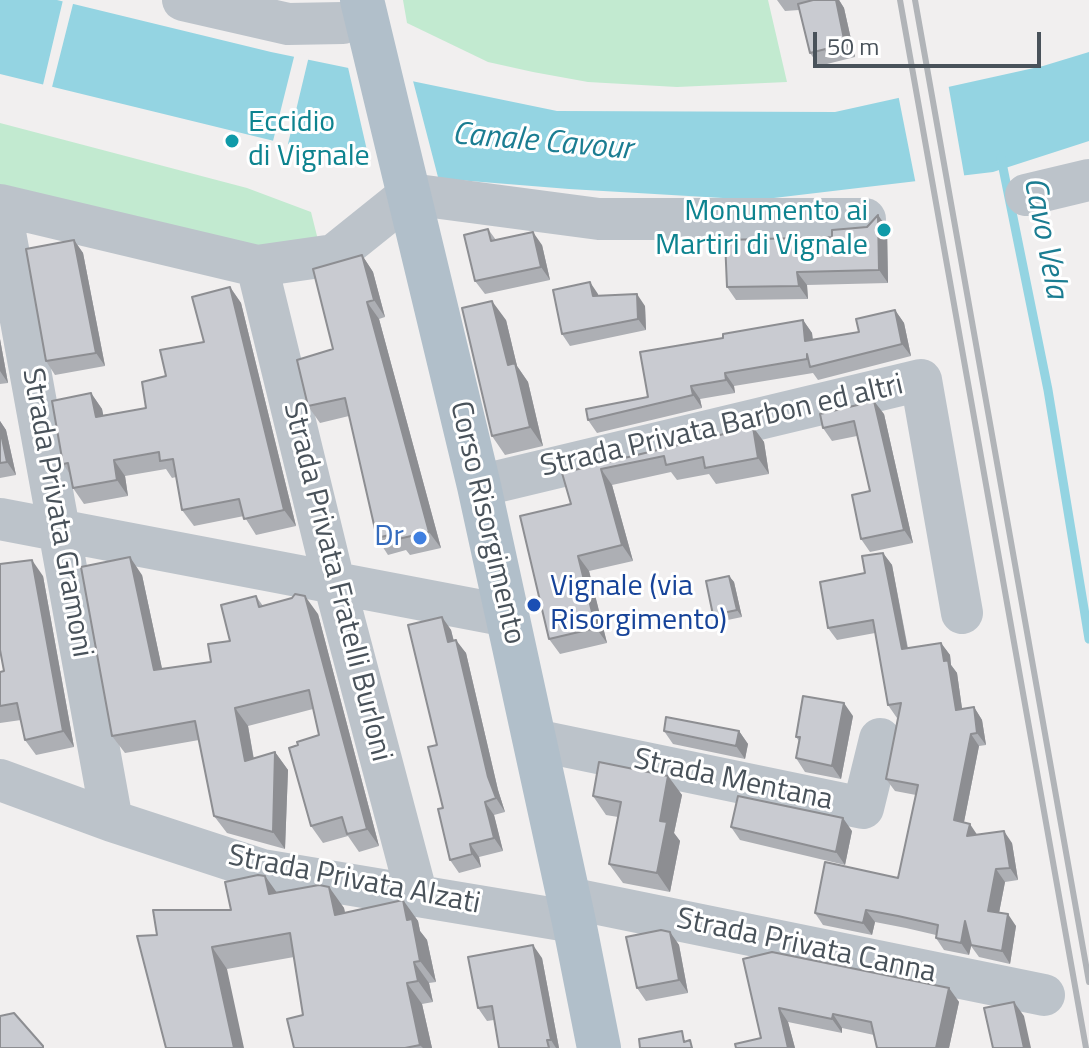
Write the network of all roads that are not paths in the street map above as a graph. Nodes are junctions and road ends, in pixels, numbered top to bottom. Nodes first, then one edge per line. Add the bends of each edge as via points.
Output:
1 (183, 0) edge
2 (360, 24) edge
3 (1089, 180) edge
4 (408, 187) junction
5 (1026, 195) dead end
6 (0, 205) edge
7 (865, 219) dead end
8 (257, 266) junction
9 (479, 486) junction
10 (0, 519) edge
11 (59, 529) junction
12 (334, 582) junction
13 (962, 613) dead end
14 (508, 616) junction
15 (880, 739) dead end
16 (535, 740) junction
17 (0, 780) edge
18 (112, 821) junction
19 (417, 896) junction
20 (572, 910) junction
21 (1044, 995) dead end
22 (599, 1048) edge

1 - 2 street via 288,24
2 - 4 main road, Corso Risorgimento
3 - 5 street
4 - 7 street via 599,219
4 - 8 street via 334,255
4 - 9 main road, Corso Risorgimento
6 - 8 street
6 - 11 street, Strada Privata Gramoni
8 - 12 street, Strada Privata Fratelli Burloni
9 - 13 street, Strada Privata Barbon ed altri via 921,380
9 - 14 main road, Corso Risorgimento
10 - 11 street
11 - 12 street
11 - 18 street, Strada Privata Gramoni
12 - 14 street
12 - 19 street, Strada Privata Fratelli Burloni
14 - 16 main road, Corso Risorgimento
15 - 16 street, Strada Mentana via 863,808
16 - 20 main road, Corso Risorgimento
17 - 18 street, Strada Privata Alzati
18 - 19 street, Strada Privata Alzati via 262,870
19 - 20 street, Strada Privata Alzati
20 - 21 street, Strada Privata Canna
20 - 22 main road, Corso Risorgimento

